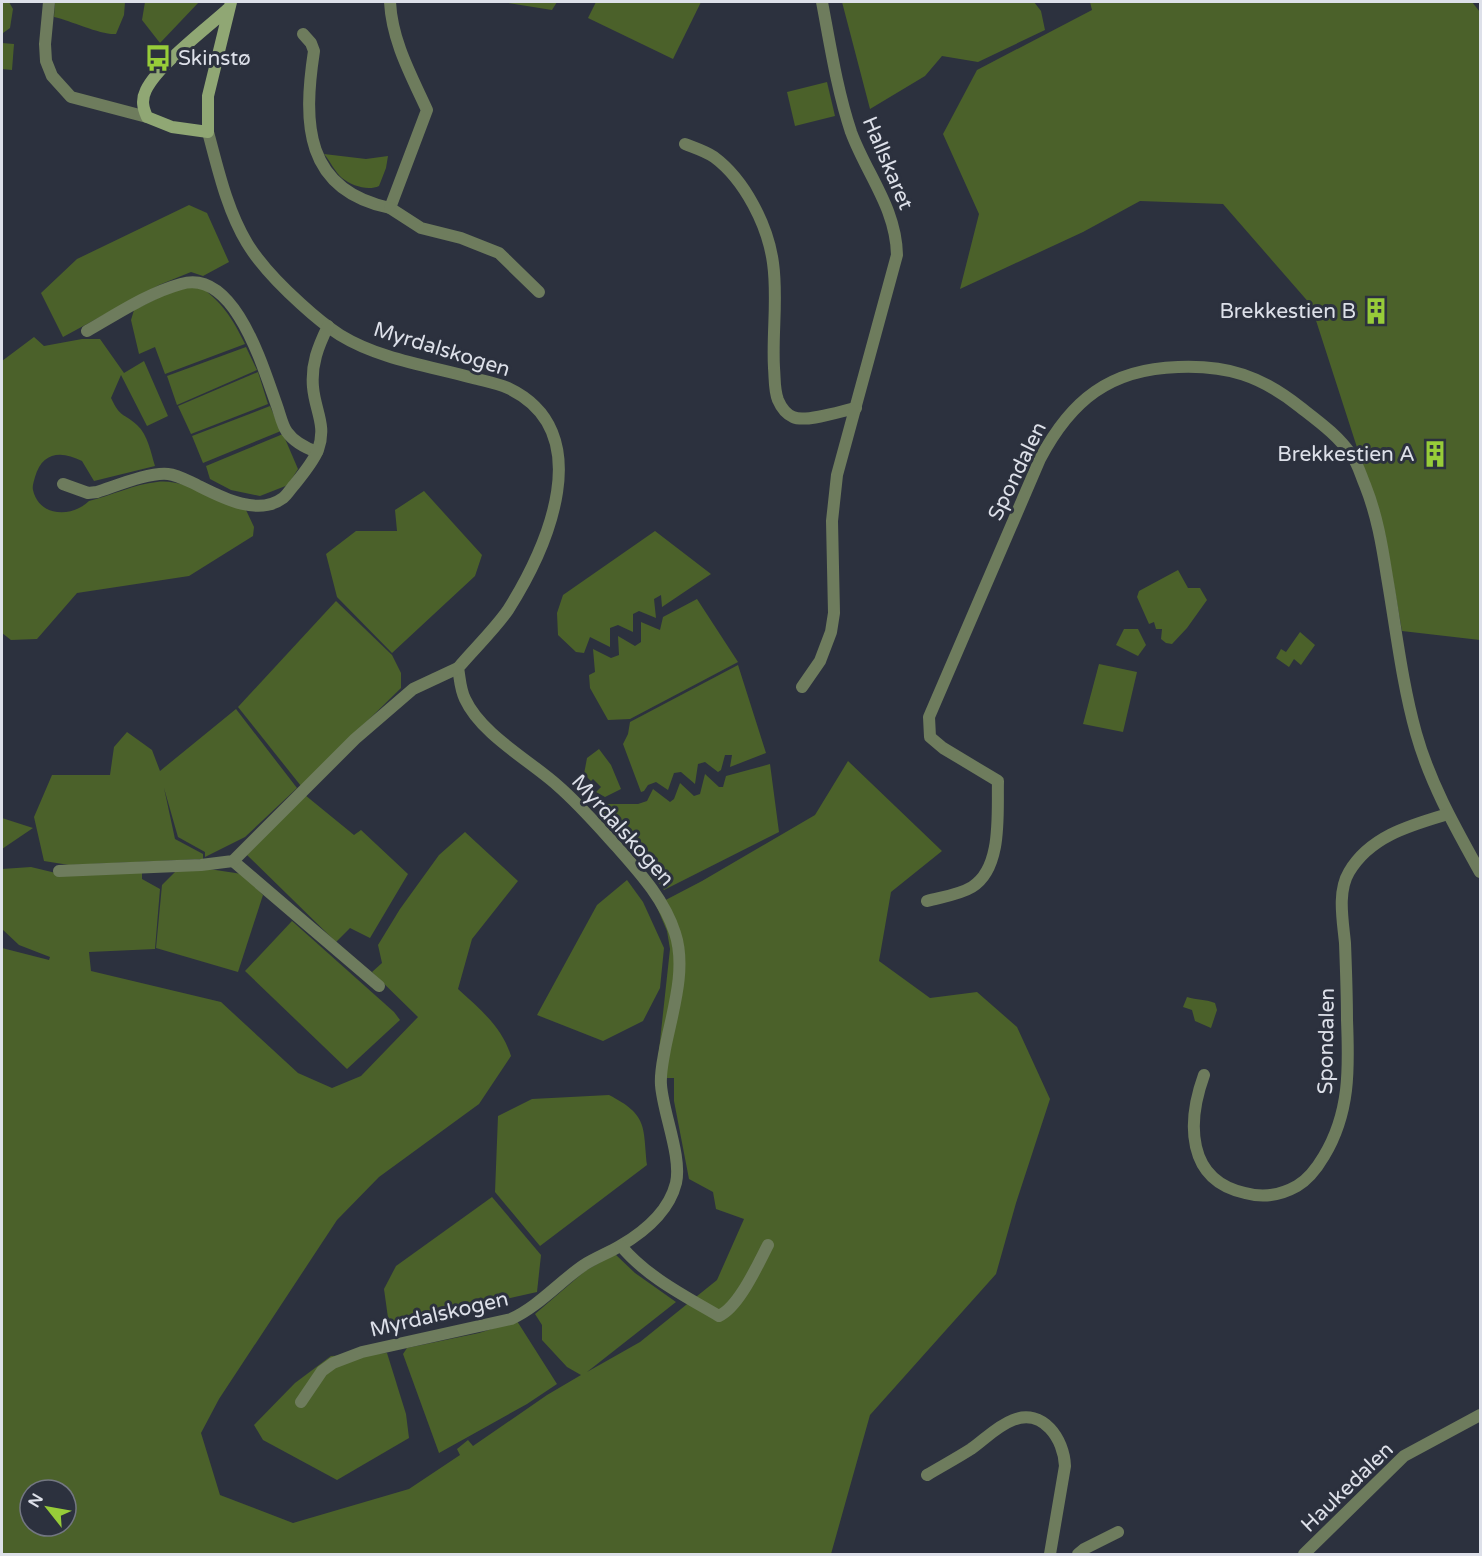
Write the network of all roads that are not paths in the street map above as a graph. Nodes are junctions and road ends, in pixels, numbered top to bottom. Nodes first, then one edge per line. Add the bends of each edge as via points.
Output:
1 (49, 2) edge
2 (390, 2) edge
3 (822, 2) edge
4 (230, 5) edge
5 (303, 34) dead end
6 (147, 117) junction
7 (208, 132) junction
8 (685, 144) dead end
9 (390, 208) junction
10 (539, 292) dead end
11 (328, 326) junction
12 (87, 332) dead end
13 (856, 408) junction
14 (317, 452) junction
15 (63, 484) dead end
16 (458, 668) junction
17 (802, 687) dead end
18 (1448, 814) junction
19 (233, 861) junction
20 (59, 871) dead end
21 (1480, 872) edge
22 (927, 901) dead end
23 (380, 986) dead end
24 (1204, 1075) dead end
25 (768, 1245) dead end
26 (621, 1246) junction
27 (302, 1402) dead end
28 (1480, 1415) edge
29 (927, 1475) dead end
30 (1118, 1532) dead end
31 (1050, 1554) edge
32 (1078, 1554) edge
33 (1304, 1554) edge

1 - 6 street via 45,44 52,76 71,97
2 - 9 street via 401,53 427,110
3 - 13 street, Hallskaret via 850,129 891,214 897,242 894,269
4 - 6 main road, Myrdalskogen via 158,72 145,92 142,106
4 - 7 main road, Myrdalskogen via 208,96
5 - 9 street via 314,51 308,109 320,161 346,192
6 - 7 main road via 172,127
7 - 11 street, Myrdalskogen via 230,206 246,242 292,296
8 - 13 street via 723,165 743,189 761,225 773,261 775,384 782,407 802,419
9 - 10 street via 422,228 499,253
11 - 14 street via 313,368 313,389 322,421
11 - 16 street, Myrdalskogen via 369,349 506,387 530,400 555,439 560,466 547,531 507,611
12 - 14 street via 148,297 182,283 198,281 212,287 238,312 287,432 302,446
13 - 17 street, Hallskaret via 833,501 831,632 820,661
14 - 15 street via 283,498 266,505 229,500 169,474 155,474 88,493
16 - 19 street, Myrdalskogen via 413,688 355,739
16 - 26 street, Myrdalskogen via 465,699 476,715 584,810 650,884 676,934 678,981 660,1084 676,1163 676,1182 668,1202 651,1224
18 - 21 street, Spondalen
18 - 22 street, Spondalen via 1427,770 1415,731 1375,510 1353,456 1326,427 1257,379 1218,368 1149,369 1106,383 1083,399 1052,436 929,717 930,737 998,781 998,834 993,857 973,886
18 - 24 street, Spondalen via 1403,827 1384,838 1368,849 1347,874 1342,895 1347,1095 1333,1142 1305,1181 1285,1192 1254,1196 1223,1185 1203,1168 1197,1154 1195,1113
19 - 20 street
19 - 23 street
25 - 26 street via 734,1304 719,1316 633,1261
26 - 27 street, Myrdalskogen via 585,1265 528,1311 511,1319 362,1352 333,1363 322,1371
28 - 33 street, Haukedalen via 1404,1456
29 - 31 street via 1012,1420 1042,1421 1053,1431 1065,1454
30 - 32 street

